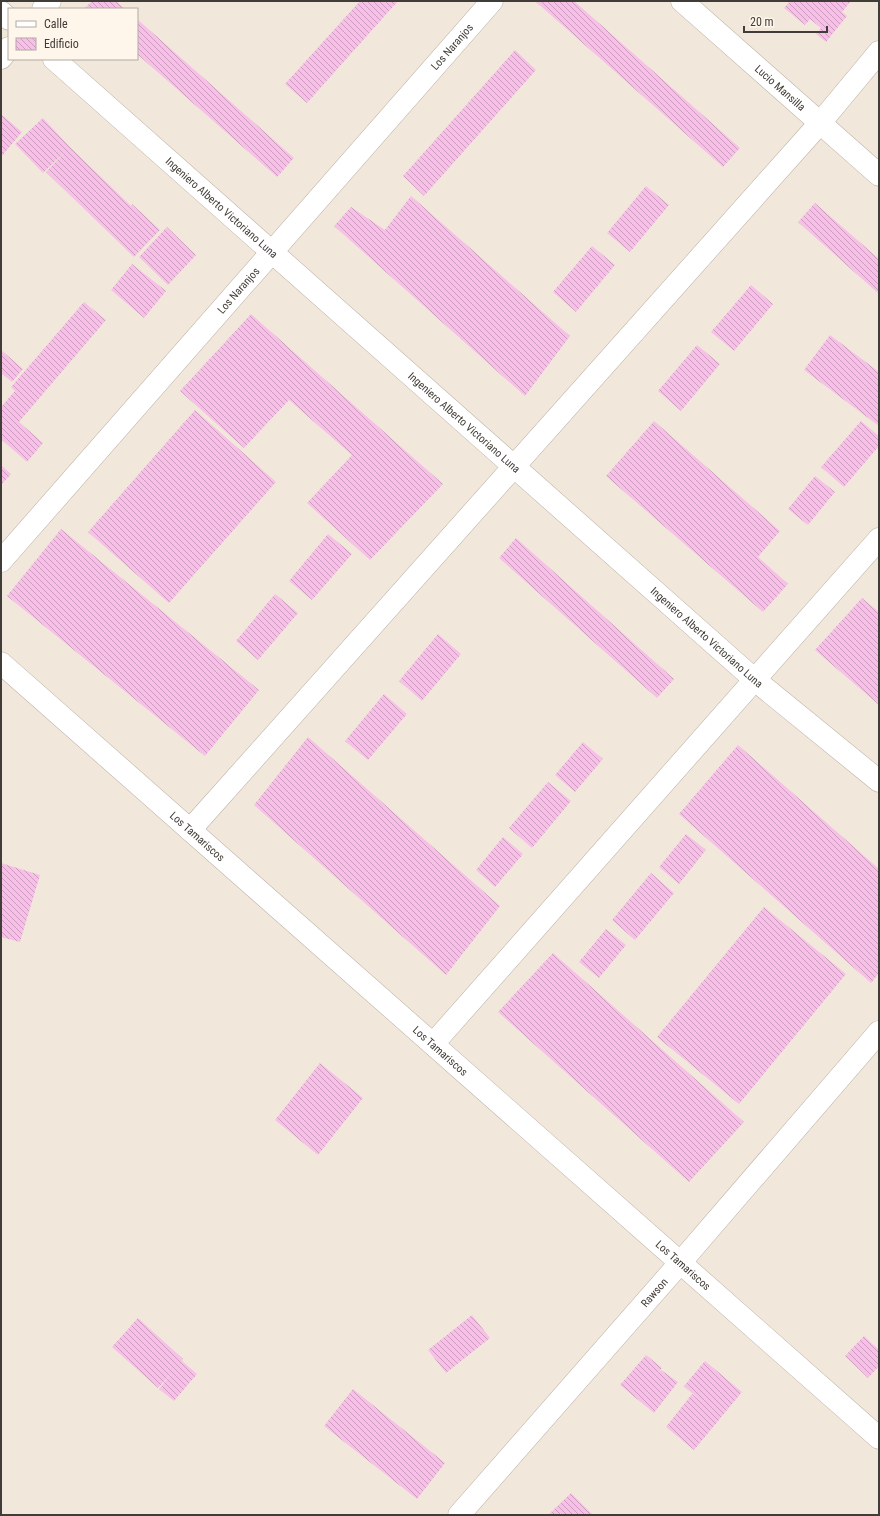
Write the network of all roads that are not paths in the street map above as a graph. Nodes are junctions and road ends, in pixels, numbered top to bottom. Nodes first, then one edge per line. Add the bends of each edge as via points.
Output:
1 (492, 1) edge
2 (682, 1) edge
3 (8, 49) edge
4 (879, 52) edge
5 (1, 58) edge
6 (55, 60) edge
7 (820, 123) junction
8 (879, 175) edge
9 (272, 251) junction
10 (514, 466) junction
11 (879, 539) edge
12 (1, 561) edge
13 (1, 663) edge
14 (755, 680) junction
15 (879, 781) edge
16 (190, 830) junction
17 (879, 1032) edge
18 (433, 1044) junction
19 (680, 1263) junction
20 (879, 1438) edge
21 (459, 1515) edge

1 - 9 street, Los Naranjos
2 - 7 street, Lucio Mansilla
3 - 5 street
4 - 7 street
6 - 9 street, Ingeniero Alberto Victoriano Luna
7 - 8 street, Lucio Mansilla
7 - 10 street
9 - 10 street, Ingeniero Alberto Victoriano Luna
9 - 12 street, Los Naranjos
10 - 14 street, Ingeniero Alberto Victoriano Luna
10 - 16 street
11 - 14 street
13 - 16 street, Los Tamariscos
14 - 15 street, Ingeniero Alberto Victoriano Luna
14 - 18 street
16 - 18 street, Los Tamariscos
17 - 19 street, Rawson
18 - 19 street, Los Tamariscos
19 - 20 street, Los Tamariscos
19 - 21 street, Rawson

